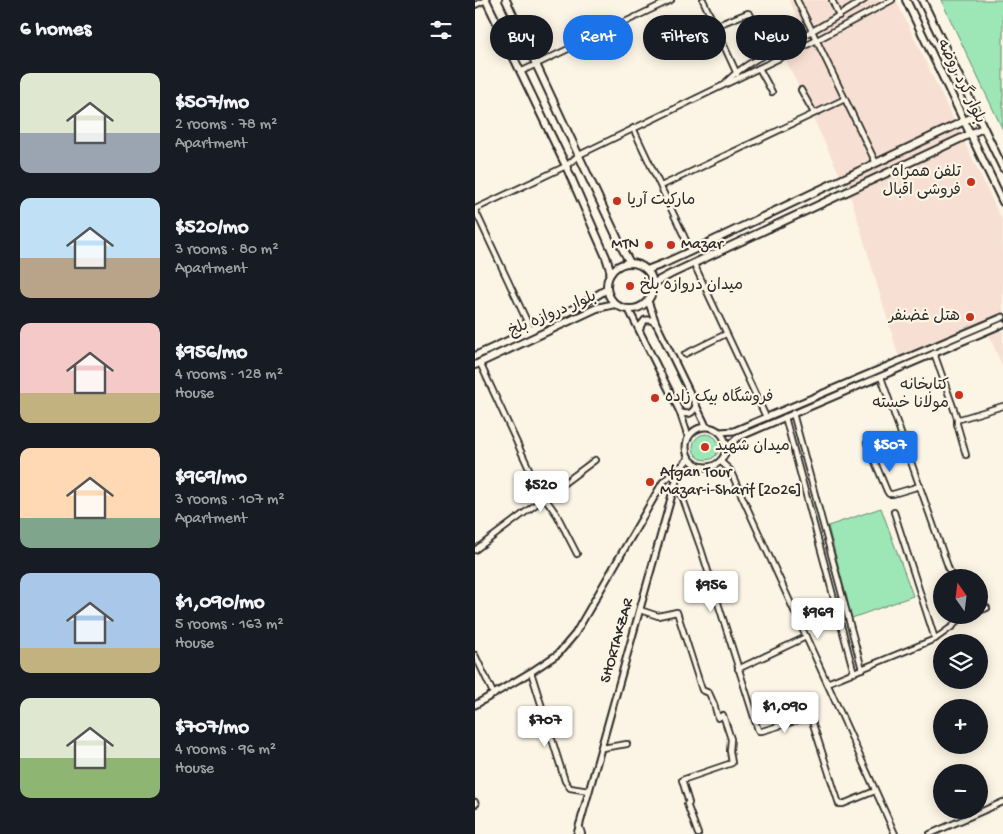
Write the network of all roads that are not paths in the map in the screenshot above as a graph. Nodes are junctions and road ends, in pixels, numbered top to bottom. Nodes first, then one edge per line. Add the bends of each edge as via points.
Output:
1 (486, 0) edge
2 (506, 0) edge
3 (671, 0) edge
4 (703, 0) edge
5 (797, 0) edge
6 (832, 0) edge
7 (864, 0) edge
8 (892, 0) edge
9 (905, 0) edge
10 (922, 0) edge
11 (475, 5) edge
12 (710, 15) edge
13 (839, 16) junction
14 (812, 31) junction
15 (817, 40) junction
16 (726, 50) edge
17 (537, 64) junction
18 (759, 68) junction
19 (520, 72) junction
20 (736, 72) junction
21 (739, 77) junction
22 (723, 85) junction
23 (801, 90) dead end
24 (772, 92) dead end
25 (845, 99) junction
26 (814, 113) junction
27 (977, 115) junction
28 (964, 121) junction
29 (633, 128) junction
30 (983, 128) junction
31 (970, 134) junction
32 (579, 155) junction
33 (876, 163) junction
34 (565, 166) junction
35 (1003, 168) edge
36 (661, 186) junction
37 (475, 200) edge
38 (1003, 202) edge
39 (476, 208) edge
40 (691, 251) junction
41 (630, 263) junction
42 (694, 264) junction
43 (647, 270) junction
44 (611, 273) junction
45 (653, 284) junction
46 (607, 289) junction
47 (648, 301) junction
48 (615, 304) junction
49 (629, 310) junction
50 (1003, 317) edge
51 (656, 323) junction
52 (1003, 324) edge
53 (531, 330) junction
54 (640, 330) junction
55 (727, 334) junction
56 (934, 353) junction
57 (685, 354) dead end
58 (475, 356) edge
59 (477, 364) edge
60 (881, 377) junction
61 (696, 406) junction
62 (1003, 406) edge
63 (680, 412) junction
64 (793, 413) junction
65 (766, 417) junction
66 (785, 417) junction
67 (957, 418) junction
68 (706, 426) junction
69 (720, 432) junction
70 (689, 436) junction
71 (867, 443) dead end
72 (726, 448) junction
73 (966, 455) dead end
74 (689, 458) junction
75 (595, 460) dead end
76 (720, 461) junction
77 (681, 467) junction
78 (675, 484) junction
79 (920, 486) junction
80 (544, 498) junction
81 (894, 512) dead end
82 (475, 550) edge
83 (577, 554) dead end
84 (949, 569) edge
85 (640, 610) junction
86 (954, 624) edge
87 (933, 634) edge
88 (942, 634) edge
89 (806, 637) junction
90 (933, 640) edge
91 (475, 655) edge
92 (738, 669) junction
93 (862, 669) junction
94 (531, 672) junction
95 (854, 673) junction
96 (827, 682) junction
97 (493, 695) junction
98 (475, 705) edge
99 (627, 744) dead end
100 (601, 748) junction
101 (589, 791) junction
102 (875, 791) junction
103 (1003, 802) edge
104 (579, 825) junction
105 (577, 834) edge
106 (582, 834) edge
107 (698, 834) edge
108 (895, 834) edge
109 (930, 834) edge

1 - 11 street
1 - 19 main road
2 - 17 main road
3 - 17 street
4 - 12 street
5 - 14 street
6 - 13 street
7 - 13 street
8 - 15 street
9 - 28 main road, بلوار گرد روضه
10 - 27 main road, بلوار گرد روضه
13 - 14 street
14 - 15 street
14 - 20 street
15 - 18 street
15 - 25 street
16 - 20 street
17 - 19 street
17 - 32 main road
18 - 21 street
18 - 24 street
19 - 34 main road
20 - 21 street
20 - 22 street
21 - 22 street
22 - 29 street
23 - 26 street
25 - 26 street
25 - 33 street
26 - 36 street
27 - 28 main road
27 - 30 main road, بلوار گرد روضه
28 - 31 main road, بلوار گرد روضه
28 - 33 main road
29 - 32 street
29 - 36 street
30 - 31 main road
30 - 35 main road, بلوار گرد روضه
31 - 38 main road, بلوار گرد روضه
31 - 42 main road
32 - 34 street
32 - 41 main road
33 - 40 main road
34 - 39 street
34 - 44 main road
36 - 40 street
37 - 39 street
39 - 53 street
40 - 43 main road
41 - 43 main road via 639,264
41 - 44 main road via 619,265
42 - 45 main road
42 - 55 street
43 - 45 main road
44 - 46 main road
45 - 47 main road
46 - 48 main road
46 - 53 main road, بلوار دروازه بلخ
47 - 49 main road
47 - 51 street
48 - 49 main road
48 - 59 main road, بلوار دروازه بلخ via 597,308
49 - 54 street
50 - 65 street
51 - 54 street via 645,320
51 - 61 street
52 - 56 street
53 - 58 main road, بلوار دروازه بلخ
54 - 63 street
55 - 57 street
55 - 65 street
56 - 60 street
56 - 67 street
59 - 80 street
60 - 64 street
60 - 79 street
61 - 63 street via 690,414
61 - 68 street
62 - 67 street
63 - 70 street
64 - 66 street
64 - 93 street
65 - 69 street via 734,431
66 - 72 street via 737,438
66 - 95 street
67 - 73 street
68 - 69 street
68 - 70 street via 699,427
69 - 72 street
70 - 74 street via 685,443
71 - 79 street via 889,494
72 - 76 street
74 - 76 street via 704,467
74 - 77 street, SHORTAKZAR
75 - 80 street
76 - 89 street via 730,470
77 - 78 street, SHORTAKZAR
77 - 94 street via 663,482 575,634 558,654
78 - 85 street, SHORTAKZAR
78 - 92 street via 701,549
79 - 84 street
80 - 82 street
80 - 83 street
81 - 87 street
85 - 100 street, SHORTAKZAR
85 - 107 street via 659,616 677,612 702,690 709,693 718,718 723,716 731,739 732,763 683,780 687,804
86 - 88 street
89 - 92 street
89 - 96 street
90 - 93 street
91 - 97 street
92 - 102 street via 759,731 811,718 839,804
93 - 95 street
94 - 97 street
94 - 101 street via 565,781 570,788
95 - 96 street
96 - 102 street
97 - 98 street
99 - 100 street
100 - 101 street, SHORTAKZAR
101 - 104 street, SHORTAKZAR
102 - 108 street
103 - 109 street
104 - 105 street, SHORTAKZAR
104 - 106 street

